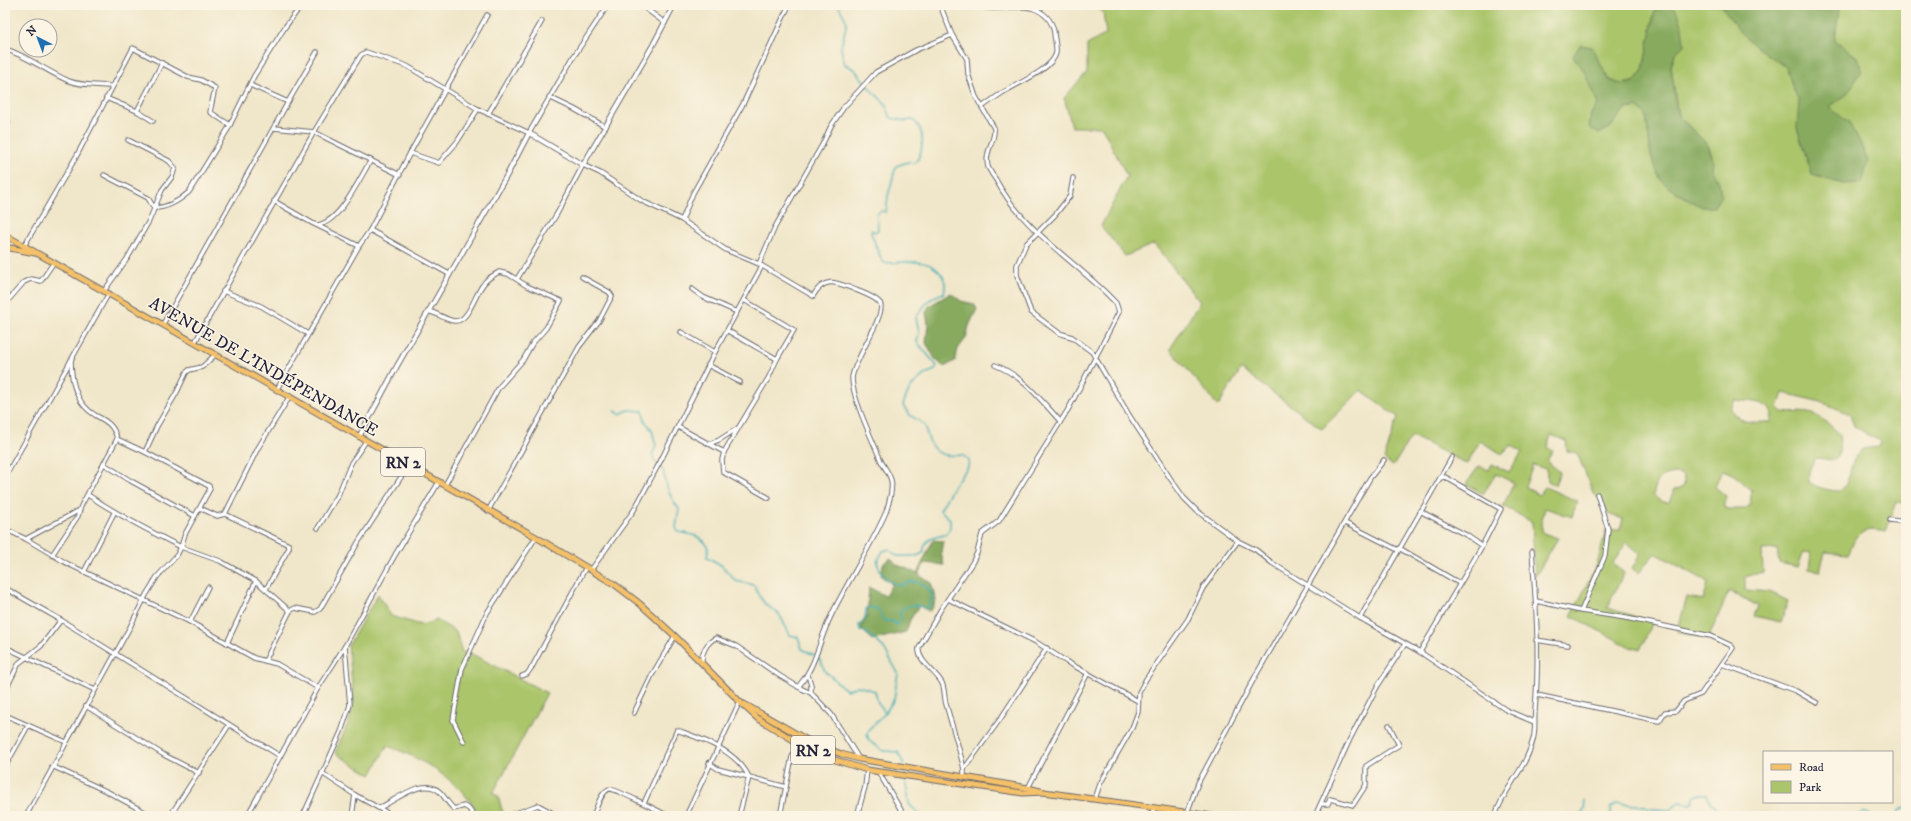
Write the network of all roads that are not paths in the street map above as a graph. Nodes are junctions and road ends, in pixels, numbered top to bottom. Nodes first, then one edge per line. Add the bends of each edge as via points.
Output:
1 (306, 5) edge
2 (608, 5) edge
3 (641, 5) edge
4 (674, 5) edge
5 (789, 5) edge
6 (941, 5) edge
7 (975, 5) edge
8 (488, 15) dead end
9 (542, 22) dead end
10 (665, 23) junction
11 (952, 35) junction
12 (5, 49) edge
13 (317, 52) dead end
14 (162, 63) junction
15 (250, 85) junction
16 (112, 86) junction
17 (446, 89) junction
18 (549, 97) junction
19 (106, 98) junction
20 (288, 102) junction
21 (982, 107) junction
22 (478, 109) junction
23 (5, 110) edge
24 (137, 111) junction
25 (488, 114) junction
26 (153, 121) dead end
27 (230, 125) junction
28 (274, 128) junction
29 (606, 128) junction
30 (5, 131) edge
31 (314, 132) junction
32 (529, 133) junction
33 (128, 140) dead end
34 (410, 153) junction
35 (371, 160) junction
36 (583, 165) junction
37 (400, 174) junction
38 (104, 175) dead end
39 (1073, 178) dead end
40 (274, 201) junction
41 (154, 208) junction
42 (682, 220) junction
43 (317, 225) junction
44 (370, 230) junction
45 (1039, 232) junction
46 (5, 235) edge
47 (24, 246) junction
48 (359, 246) junction
49 (5, 247) edge
50 (38, 254) junction
51 (54, 262) junction
52 (760, 265) junction
53 (449, 274) junction
54 (582, 277) dead end
55 (517, 279) junction
56 (692, 289) dead end
57 (223, 291) junction
58 (107, 292) junction
59 (744, 300) junction
60 (5, 304) edge
61 (428, 311) junction
62 (737, 312) junction
63 (163, 324) junction
64 (728, 330) junction
65 (681, 332) dead end
66 (308, 334) junction
67 (195, 342) junction
68 (715, 352) junction
69 (216, 354) junction
70 (1095, 359) junction
71 (71, 360) junction
72 (777, 360) junction
73 (708, 365) junction
74 (995, 365) dead end
75 (740, 382) dead end
76 (277, 389) junction
77 (290, 396) junction
78 (1060, 421) junction
79 (740, 426) junction
80 (678, 427) junction
81 (359, 437) junction
82 (117, 439) junction
83 (366, 441) junction
84 (709, 444) junction
85 (145, 452) junction
86 (724, 452) junction
87 (1452, 457) dead end
88 (1384, 460) dead end
89 (104, 464) junction
90 (409, 465) junction
91 (5, 477) edge
92 (1440, 478) junction
93 (439, 482) junction
94 (445, 485) junction
95 (1597, 494) dead end
96 (88, 495) junction
97 (769, 498) dead end
98 (200, 508) junction
99 (79, 511) junction
100 (488, 511) junction
101 (1420, 511) junction
102 (114, 513) junction
103 (225, 514) junction
104 (195, 516) junction
105 (1890, 520) dead end
106 (1906, 522) edge
107 (1345, 523) junction
108 (318, 528) dead end
109 (5, 529) edge
110 (536, 537) junction
111 (26, 539) junction
112 (1238, 541) junction
113 (1482, 546) junction
114 (181, 547) junction
115 (1398, 549) junction
116 (1532, 551) dead end
117 (52, 555) junction
118 (586, 567) junction
119 (591, 570) junction
120 (84, 572) junction
121 (256, 581) junction
122 (1459, 583) junction
123 (1308, 584) junction
124 (208, 587) dead end
125 (5, 588) edge
126 (266, 589) junction
127 (948, 598) junction
128 (144, 600) junction
129 (1536, 601) junction
130 (290, 611) junction
131 (1580, 611) junction
132 (1360, 618) junction
133 (60, 620) junction
134 (190, 622) junction
135 (675, 636) junction
136 (1536, 640) junction
137 (228, 643) junction
138 (1405, 644) junction
139 (1568, 645) dead end
140 (345, 646) junction
141 (5, 647) edge
142 (1047, 648) junction
143 (1420, 652) junction
144 (114, 653) junction
145 (26, 658) junction
146 (265, 661) junction
147 (702, 663) junction
148 (1722, 664) junction
149 (1088, 673) junction
150 (808, 675) junction
151 (522, 676) dead end
152 (798, 687) junction
153 (318, 688) junction
154 (95, 690) junction
155 (5, 691) edge
156 (812, 693) junction
157 (1537, 695) junction
158 (1138, 701) junction
159 (742, 702) junction
160 (1817, 703) dead end
161 (86, 706) junction
162 (634, 713) dead end
163 (5, 715) edge
164 (1534, 722) junction
165 (229, 725) junction
166 (1389, 725) dead end
167 (28, 726) junction
168 (66, 742) junction
169 (464, 742) dead end
170 (800, 744) junction
171 (718, 746) junction
172 (280, 756) junction
173 (859, 759) junction
174 (709, 763) junction
175 (52, 766) junction
176 (5, 767) edge
177 (964, 769) junction
178 (867, 770) junction
179 (198, 773) junction
180 (322, 773) junction
181 (879, 773) junction
182 (750, 777) junction
183 (964, 777) junction
184 (786, 786) junction
185 (1028, 788) junction
186 (1044, 792) junction
187 (355, 795) junction
188 (1095, 799) junction
189 (644, 803) junction
190 (1321, 804) junction
191 (379, 808) junction
192 (1154, 809) junction
193 (1187, 813) junction
194 (26, 816) edge
195 (152, 816) edge
196 (170, 816) edge
197 (247, 816) edge
198 (303, 816) edge
199 (352, 816) edge
200 (392, 816) edge
201 (474, 816) edge
202 (508, 816) edge
203 (558, 816) edge
204 (593, 816) edge
205 (668, 816) edge
206 (686, 816) edge
207 (739, 816) edge
208 (780, 816) edge
209 (857, 816) edge
210 (902, 816) edge
211 (1150, 816) edge
212 (1208, 816) edge
213 (1212, 816) edge
214 (1315, 816) edge
215 (1495, 816) edge

1 - 15 street via 292,17
2 - 18 street
3 - 10 street
4 - 10 street
5 - 42 street via 743,104 693,193
6 - 11 street
7 - 21 street via 989,9 1024,6 1040,11 1048,17 1053,28 1056,53 1043,69
8 - 17 street
9 - 25 street
10 - 29 street
11 - 21 street via 967,59 971,84
11 - 52 street via 916,50 876,72 844,107 775,227
12 - 16 street via 69,81
13 - 20 street
14 - 16 street via 133,48
14 - 24 street
14 - 27 street via 215,88 210,112
15 - 20 street
15 - 27 street
16 - 19 street
17 - 22 street
17 - 31 street via 408,66 366,52 358,59
17 - 34 street
18 - 29 street
18 - 32 street
19 - 24 street
19 - 47 street via 76,157
20 - 28 street
21 - 45 street via 995,132 988,150 988,167 1013,207
22 - 25 street
22 - 34 street via 439,163
23 - 30 street via 8,122
24 - 26 street
25 - 32 street
27 - 41 street via 189,192 180,200
28 - 31 street
28 - 63 street
29 - 36 street
31 - 35 street
31 - 40 street
32 - 36 street
32 - 53 street
33 - 41 street via 169,161 175,168
34 - 37 street
35 - 37 street
35 - 43 street via 342,208 327,223
36 - 42 street via 600,173 642,201
36 - 55 street
37 - 44 street
38 - 41 street via 148,198
39 - 45 street via 1070,196
40 - 43 street
40 - 57 street
41 - 58 street
42 - 52 street via 726,250
43 - 48 street
44 - 48 street
44 - 53 street
45 - 70 street via 1108,294 1119,308
45 - 70 street via 1026,244 1017,265 1017,275 1027,304 1031,312 1042,322 1082,343 1092,352
46 - 47 main road, RN 2
47 - 50 main road, RN 2
48 - 66 street
49 - 50 main road
50 - 51 main road, AVENUE DE L'INDÉPENDANCE / RN 2
51 - 58 main road, AVENUE DE L'INDÉPENDANCE / RN 2
51 - 60 street via 41,281 29,280 14,292
52 - 59 street
52 - 150 street via 813,296 821,285 828,282 836,283 876,300 882,308 876,325 856,361 852,379 858,402 890,479 889,501 830,617
53 - 61 street
54 - 100 street via 612,296 599,321 579,347
55 - 61 street via 499,272 489,278 467,315 460,321
55 - 94 street via 561,301 546,328 532,344 523,360 499,387
56 - 62 street via 703,297
57 - 66 street via 261,306
57 - 67 street
58 - 63 main road, AVENUE DE L'INDÉPENDANCE / RN 2
58 - 71 street
59 - 62 street
59 - 72 street via 794,330
61 - 81 street
62 - 64 street
63 - 67 main road, AVENUE DE L'INDÉPENDANCE / RN 2
64 - 68 street
64 - 72 street
65 - 68 street
66 - 76 street
67 - 69 main road, AVENUE DE L'INDÉPENDANCE / RN 2
68 - 73 street
69 - 76 main road, AVENUE DE L'INDÉPENDANCE / RN 2
69 - 85 street via 202,367 186,373
70 - 78 street
70 - 112 street via 1184,498 1197,511
71 - 82 street via 73,386 91,411 113,428
71 - 91 street
72 - 79 street
73 - 75 street
73 - 80 street
74 - 78 street via 1019,378 1038,395
76 - 77 main road, AVENUE DE L'INDÉPENDANCE / RN 2
77 - 81 main road, AVENUE DE L'INDÉPENDANCE / RN 2
77 - 103 street via 258,448
78 - 127 street via 999,521 982,534 972,563
79 - 84 street
79 - 86 street
80 - 84 street
80 - 119 street via 634,510
81 - 83 main road, AVENUE DE L'INDÉPENDANCE / RN 2
82 - 85 street
82 - 89 street
83 - 90 main road, AVENUE DE L'INDÉPENDANCE / RN 2
83 - 108 street via 351,463 338,495
84 - 86 street
85 - 98 street via 209,486 210,489
86 - 97 street via 723,472
87 - 92 street
88 - 107 street via 1370,478
89 - 96 street
89 - 104 street
90 - 93 main road, AVENUE DE L'INDÉPENDANCE / RN 2
90 - 130 street via 358,541 320,608 315,612 295,608
92 - 101 street
92 - 113 street via 1445,477 1501,510
93 - 94 main road, AVENUE DE L'INDÉPENDANCE / RN 2
93 - 140 street
94 - 100 main road, AVENUE DE L'INDÉPENDANCE / RN 2
95 - 131 street via 1608,529 1605,556
96 - 99 street
96 - 102 street
98 - 103 street via 217,516
98 - 104 street
99 - 111 street
99 - 117 street
100 - 110 main road, AVENUE DE L'INDÉPENDANCE / RN 2
101 - 113 street
101 - 115 street
102 - 114 street
102 - 120 street
103 - 126 street via 289,545
104 - 114 street
105 - 106 street
107 - 115 street
107 - 123 street
109 - 111 street
110 - 118 main road, AVENUE DE L'INDÉPENDANCE / RN 2
110 - 169 street via 487,613 462,669 453,720
111 - 117 street
112 - 123 street
112 - 158 street via 1203,588 1188,619 1146,679 1139,692
113 - 122 street
114 - 121 street via 220,561
114 - 128 street via 157,577
115 - 122 street
115 - 132 street
116 - 129 street
117 - 120 street
118 - 119 main road, AVENUE DE L'INDÉPENDANCE / RN 2
118 - 151 street via 532,668 528,674
119 - 135 main road, AVENUE DE L'INDÉPENDANCE / RN 2 via 639,603
120 - 128 street
121 - 126 street
121 - 137 street
122 - 143 street
123 - 132 street
123 - 193 street via 1198,783
124 - 134 street
125 - 133 street
126 - 130 street
127 - 142 street
127 - 177 street via 918,654 942,683
128 - 134 street
128 - 144 street
129 - 131 street
129 - 136 street
130 - 146 street
131 - 148 street via 1711,636 1733,648
132 - 138 street
133 - 144 street
133 - 145 street via 41,646
134 - 137 street
135 - 147 main road, AVENUE DE L'INDÉPENDANCE / RN 2
135 - 162 street
136 - 139 street
136 - 157 street
137 - 146 street via 254,658
138 - 143 street
138 - 190 street via 1377,687
140 - 153 street
140 - 180 street via 350,705
141 - 145 street
142 - 149 street
142 - 177 street
143 - 164 street via 1506,710
144 - 154 street
144 - 165 street
145 - 154 street
145 - 155 street via 19,663
146 - 153 street via 277,664
147 - 152 street via 702,656 708,644 716,638 736,646
147 - 159 main road, AVENUE DE L'INDÉPENDANCE / RN 2
148 - 157 street via 1701,694 1684,701 1676,711 1665,712 1659,721
148 - 160 street via 1796,691
149 - 158 street
149 - 185 street
150 - 152 street
150 - 156 street
152 - 156 street
153 - 172 street
154 - 161 street
156 - 173 street via 831,714
157 - 164 street
158 - 188 street via 1138,712 1132,728 1100,784
159 - 170 main road, AVENUE DE L'INDÉPENDANCE / RN 2 via 757,718
159 - 171 street
159 - 173 main road, AVENUE DE L'INDÉPENDANCE / RN 2 via 809,741
161 - 168 street
161 - 179 street
163 - 167 street
164 - 215 street via 1533,740 1525,763 1510,784
165 - 172 street
165 - 179 street
166 - 190 street via 1399,745 1366,766 1366,785 1353,805 1330,799 1328,804
167 - 168 street
167 - 176 street
168 - 175 street
170 - 178 main road, AVENUE DE L'INDÉPENDANCE / RN 2 via 835,760
170 - 184 street via 792,757
171 - 174 street
171 - 182 street via 738,760
171 - 189 street via 677,730
172 - 197 street
173 - 183 main road, AVENUE DE L'INDÉPENDANCE / RN 2
174 - 182 street via 718,769
174 - 206 street
175 - 194 street
175 - 195 street
177 - 183 street
178 - 181 main road, AVENUE DE L'INDÉPENDANCE / RN 2
178 - 209 street
179 - 196 street
180 - 187 street
180 - 198 street
181 - 186 main road, AVENUE DE L'INDÉPENDANCE / RN 2 via 1023,793
181 - 210 street
182 - 184 street
182 - 207 street
183 - 185 main road, AVENUE DE L'INDÉPENDANCE / RN 2
184 - 208 street
185 - 186 main road, AVENUE DE L'INDÉPENDANCE / RN 2
186 - 188 main road, AVENUE DE L'INDÉPENDANCE / RN 2
187 - 191 street
187 - 199 street
188 - 192 main road, AVENUE DE L'INDÉPENDANCE / RN 2
189 - 204 street via 609,788
189 - 205 street
190 - 214 street
191 - 200 street
191 - 201 street via 407,792 431,787 439,791 454,809 464,806
192 - 193 main road, AVENUE DE L'INDÉPENDANCE / RN 2
192 - 211 street
193 - 212 main road, AVENUE DE L'INDÉPENDANCE / RN 2
202 - 203 street via 538,805
212 - 213 main road, AVENUE DE L'INDÉPENDANCE / RN 2

